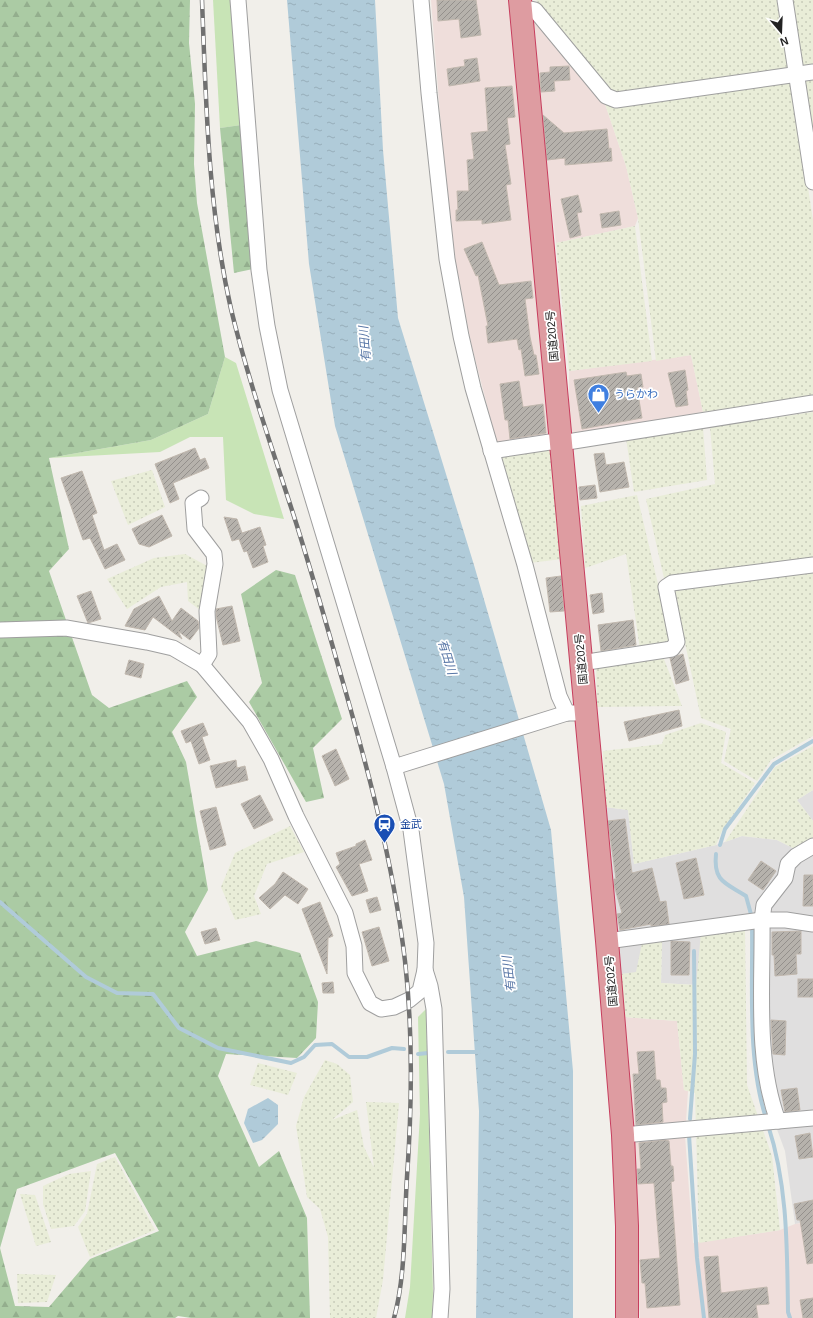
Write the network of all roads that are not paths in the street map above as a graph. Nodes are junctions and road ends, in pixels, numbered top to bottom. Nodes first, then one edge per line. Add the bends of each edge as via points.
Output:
1 (238, 0) edge
2 (421, 0) edge
3 (785, 0) edge
4 (521, 4) edge
5 (813, 72) edge
6 (797, 74) junction
7 (813, 182) edge
8 (813, 403) edge
9 (561, 443) junction
10 (491, 451) junction
11 (200, 498) dead end
12 (813, 565) edge
13 (0, 630) edge
14 (581, 663) junction
15 (202, 664) junction
16 (577, 713) junction
17 (394, 767) junction
18 (813, 846) edge
19 (755, 921) junction
20 (813, 924) edge
21 (607, 942) junction
22 (425, 970) junction
23 (813, 1118) edge
24 (778, 1121) junction
25 (623, 1135) junction
26 (440, 1318) edge
27 (627, 1318) edge

1 - 17 street via 259,270 268,334 280,390
2 - 10 street via 447,259 460,336
3 - 6 street
4 - 6 street via 535,10 606,96 616,100
4 - 9 highway, 国道202号
5 - 6 street
6 - 7 street
8 - 9 street
9 - 10 street via 550,442
9 - 14 highway, 国道202号
10 - 16 street via 559,696
11 - 15 street via 193,503 195,529 214,554 207,611 209,654
12 - 14 street via 672,583 666,587 677,642 672,649
13 - 15 street via 66,628 140,640 173,648
14 - 16 highway, 国道202号
15 - 22 street via 250,722 271,759 296,816 345,913 354,946 355,973 370,1002 382,1009 394,1007 408,1000 420,990
16 - 17 street via 544,720
16 - 21 highway, 国道202号
17 - 22 street via 411,830 426,943
18 - 19 street via 788,864 784,878
19 - 20 street via 786,920
19 - 21 street
19 - 24 street via 763,1051 770,1098
21 - 25 highway, 国道202号
22 - 26 street via 434,1009 442,1289
23 - 24 street
24 - 25 street
25 - 27 highway, 国道202号 via 627,1226

